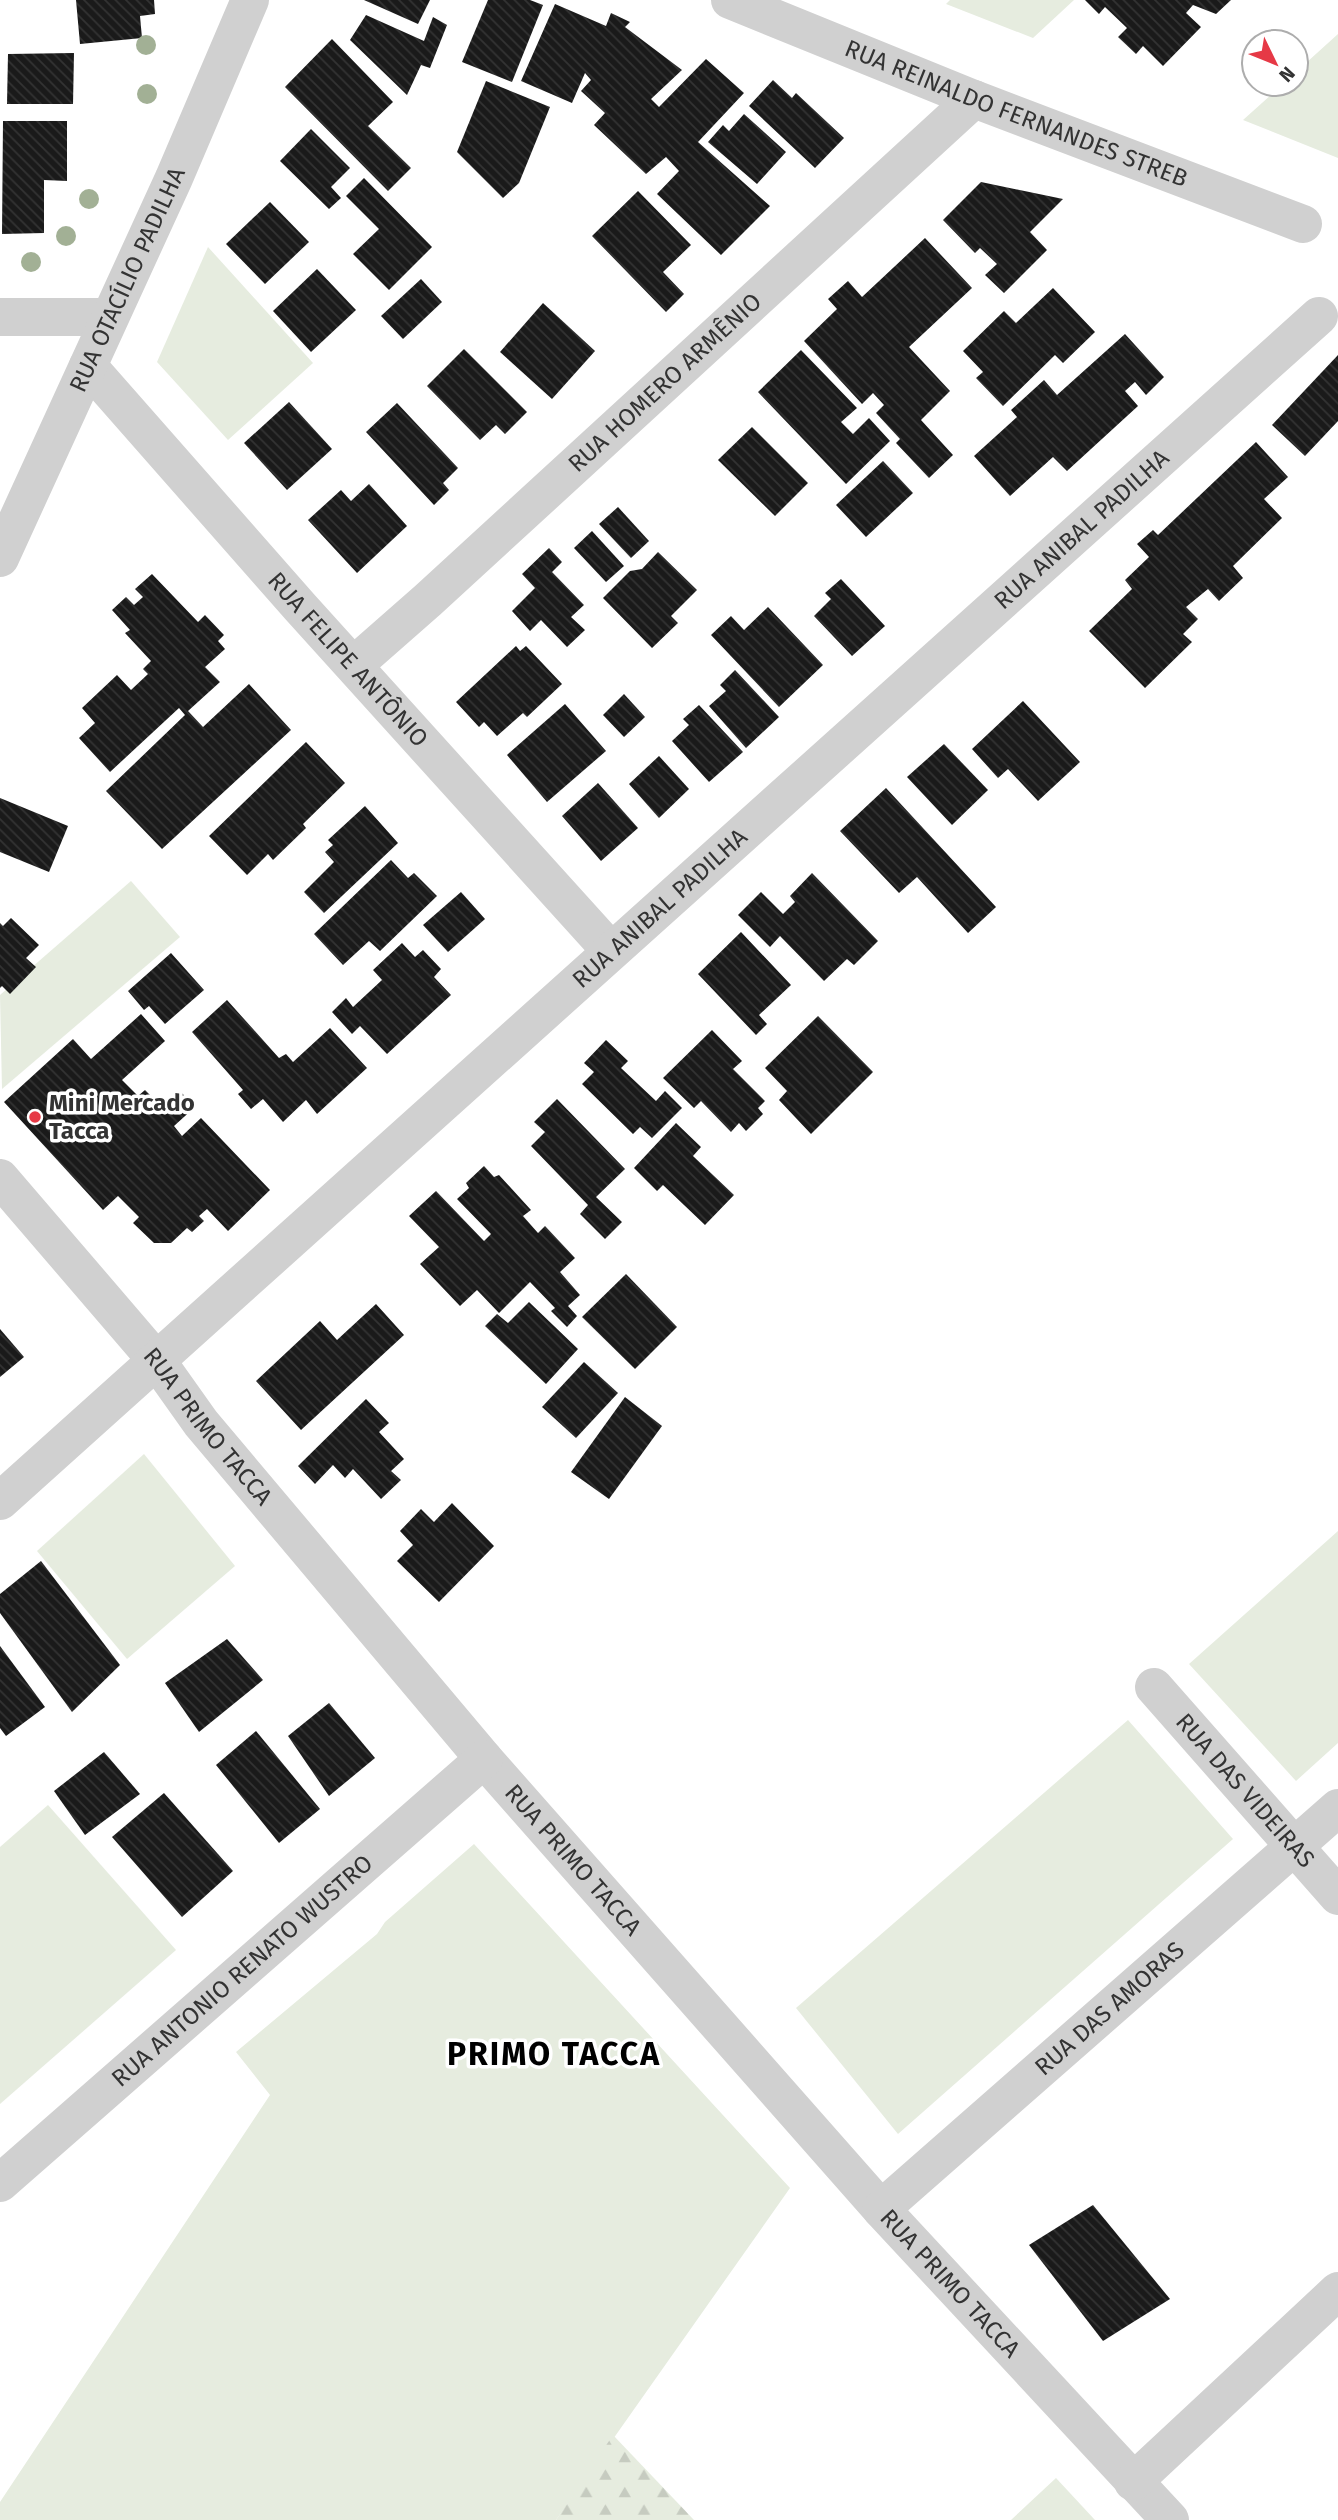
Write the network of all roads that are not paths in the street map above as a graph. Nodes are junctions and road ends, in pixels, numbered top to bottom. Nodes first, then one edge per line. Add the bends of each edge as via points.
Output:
1 (250, 0) edge
2 (748, 3) edge
3 (974, 99) junction
4 (1303, 224) dead end
5 (1319, 316) dead end
6 (0, 317) edge
7 (109, 317) junction
8 (88, 366) junction
9 (0, 558) edge
10 (354, 665) junction
11 (611, 951) junction
12 (0, 1178) edge
13 (157, 1361) junction
14 (0, 1501) edge
15 (1154, 1687) dead end
16 (484, 1759) junction
17 (1338, 1808) edge
18 (1294, 1848) junction
19 (1338, 1896) edge
20 (0, 2183) edge
21 (881, 2209) junction
22 (1338, 2291) edge
23 (1133, 2482) junction
24 (1170, 2520) edge

1 - 7 street, RUA OTACÍLIO PADILHA
2 - 3 street, RUA REINALDO FERNANDES STREB
3 - 4 street, RUA REINALDO FERNANDES STREB
3 - 10 street, RUA HOMERO ARMÊNIO
5 - 11 street, RUA ANIBAL PADILHA
6 - 7 street
7 - 8 street, RUA OTACÍLIO PADILHA
8 - 9 street, RUA OTACÍLIO PADILHA
8 - 10 street, RUA FELIPE ANTÔNIO
10 - 11 street, RUA FELIPE ANTÔNIO
11 - 13 street, RUA ANIBAL PADILHA
12 - 13 street, RUA PRIMO TACCA
13 - 14 street, RUA ANIBAL PADILHA
13 - 16 street, RUA PRIMO TACCA via 201,1423
15 - 18 street, RUA DAS VIDEIRAS
16 - 20 street, RUA ANTONIO RENATO WUSTRO
16 - 21 street, RUA PRIMO TACCA
17 - 18 street, RUA DAS AMORAS
18 - 19 street, RUA DAS VIDEIRAS
18 - 21 street, RUA DAS AMORAS
21 - 23 street, RUA PRIMO TACCA
22 - 23 street
23 - 24 street, RUA PRIMO TACCA

